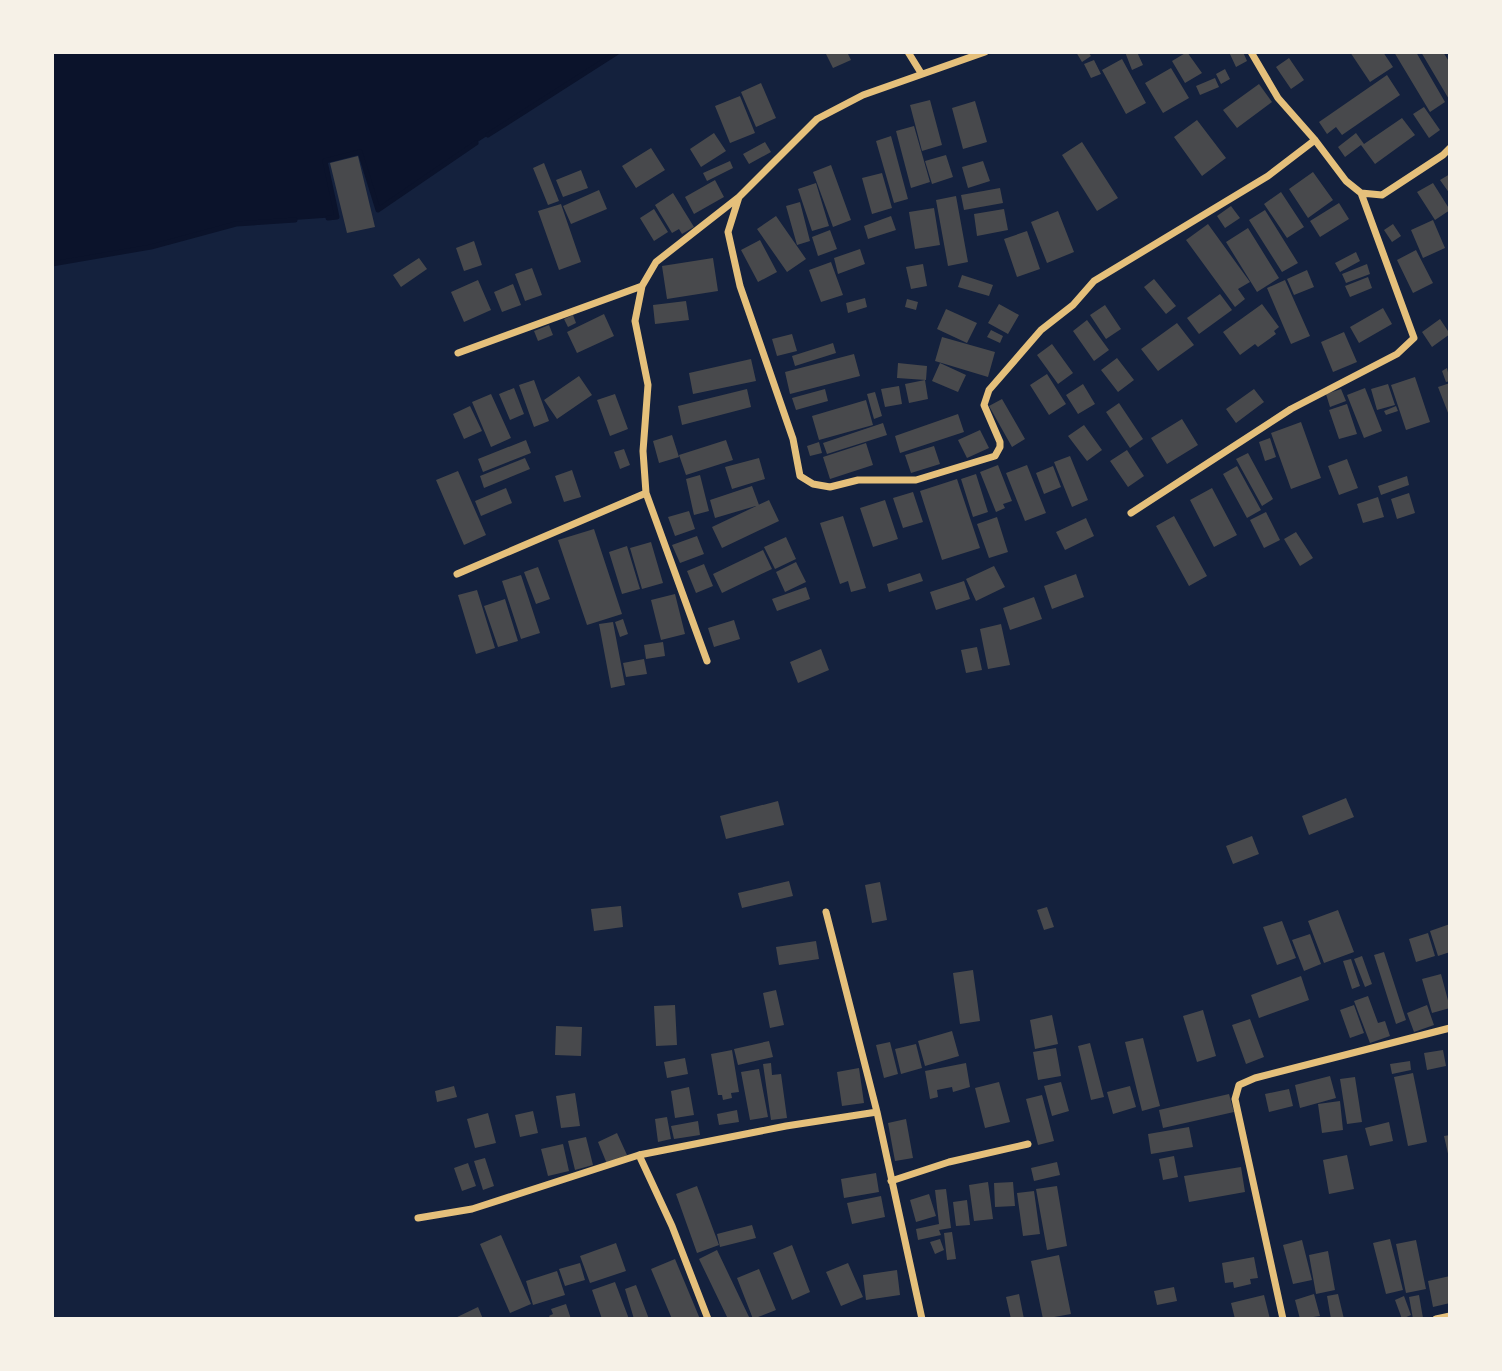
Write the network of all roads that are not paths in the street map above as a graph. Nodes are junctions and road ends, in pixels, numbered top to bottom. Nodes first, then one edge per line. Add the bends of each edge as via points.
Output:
1 (908, 52) edge
2 (985, 52) edge
3 (1251, 52) edge
4 (921, 73) junction
5 (1315, 140) junction
6 (1450, 148) edge
7 (1361, 193) junction
8 (739, 197) junction
9 (642, 286) junction
10 (458, 353) dead end
11 (646, 493) junction
12 (1131, 513) dead end
13 (457, 574) dead end
14 (707, 661) dead end
15 (826, 912) dead end
16 (1450, 1028) edge
17 (877, 1112) junction
18 (1028, 1144) dead end
19 (639, 1155) junction
20 (891, 1181) junction
21 (418, 1218) dead end
22 (1450, 1316) edge
23 (708, 1319) edge
24 (922, 1319) edge
25 (1283, 1319) edge
26 (1436, 1319) edge

1 - 4 street
2 - 4 street
3 - 5 street via 1278,98
4 - 8 street via 817,119
5 - 7 street
5 - 8 street via 1268,176 1094,281 1041,330 989,390 984,405 1000,442 995,456 916,480 858,480 830,487 800,476 728,232
6 - 7 street via 1382,195
7 - 12 street via 1414,338 1397,354 1291,409
8 - 9 street via 656,262
9 - 10 street
9 - 11 street via 635,321 648,385
11 - 13 street
11 - 14 street
15 - 17 street
16 - 25 street via 1239,1085 1235,1099
17 - 19 street
17 - 20 street
18 - 20 street
19 - 21 street via 472,1209
19 - 23 street
20 - 24 street
22 - 26 street

